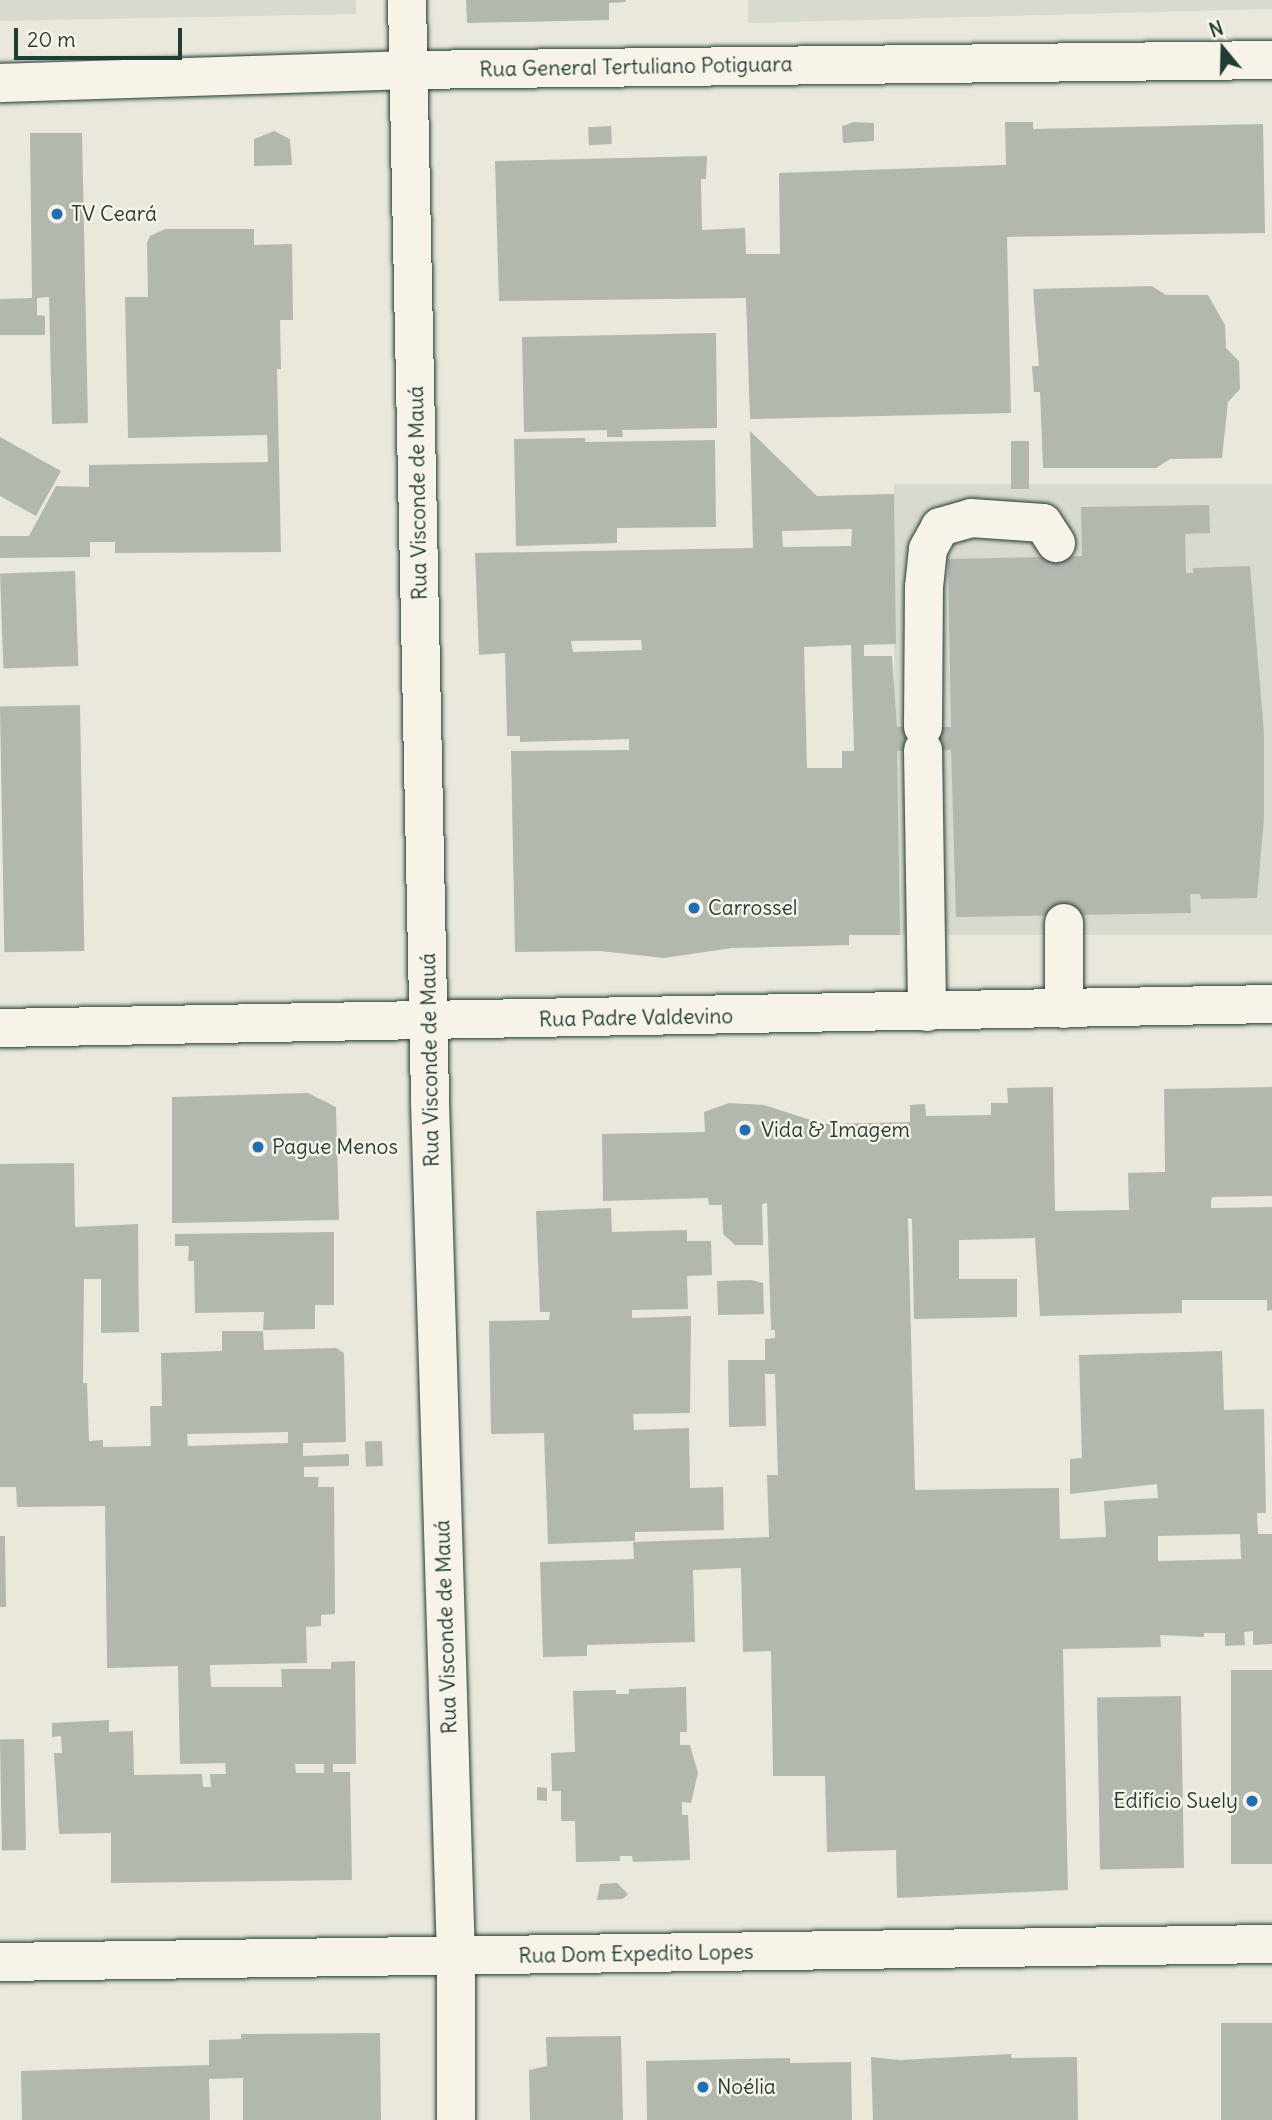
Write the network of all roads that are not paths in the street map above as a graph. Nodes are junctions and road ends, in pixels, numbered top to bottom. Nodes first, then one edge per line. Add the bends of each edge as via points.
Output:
1 (407, 0) edge
2 (1272, 60) edge
3 (408, 70) junction
4 (0, 83) edge
5 (1056, 543) dead end
6 (1064, 923) dead end
7 (1272, 1004) edge
8 (1064, 1009) junction
9 (927, 1012) junction
10 (430, 1021) junction
11 (0, 1028) edge
12 (1272, 1944) edge
13 (456, 1956) junction
14 (0, 1962) edge
15 (456, 2120) edge

1 - 3 street, Rua Visconde de Mauá
2 - 3 street, Rua General Tertuliano Potiguara
3 - 4 street, Rua General Tertuliano Potiguara
3 - 10 street, Rua Visconde de Mauá
5 - 9 street via 1043,523 971,518 940,527 928,549 923,739
6 - 8 street
7 - 8 street, Rua Padre Valdevino
8 - 9 street, Rua Padre Valdevino
9 - 10 street, Rua Padre Valdevino
10 - 11 street, Rua Padre Valdevino
10 - 13 street, Rua Visconde de Mauá
12 - 13 street, Rua Dom Expedito Lopes
13 - 14 street, Rua Dom Expedito Lopes
13 - 15 street, Rua Visconde de Mauá

